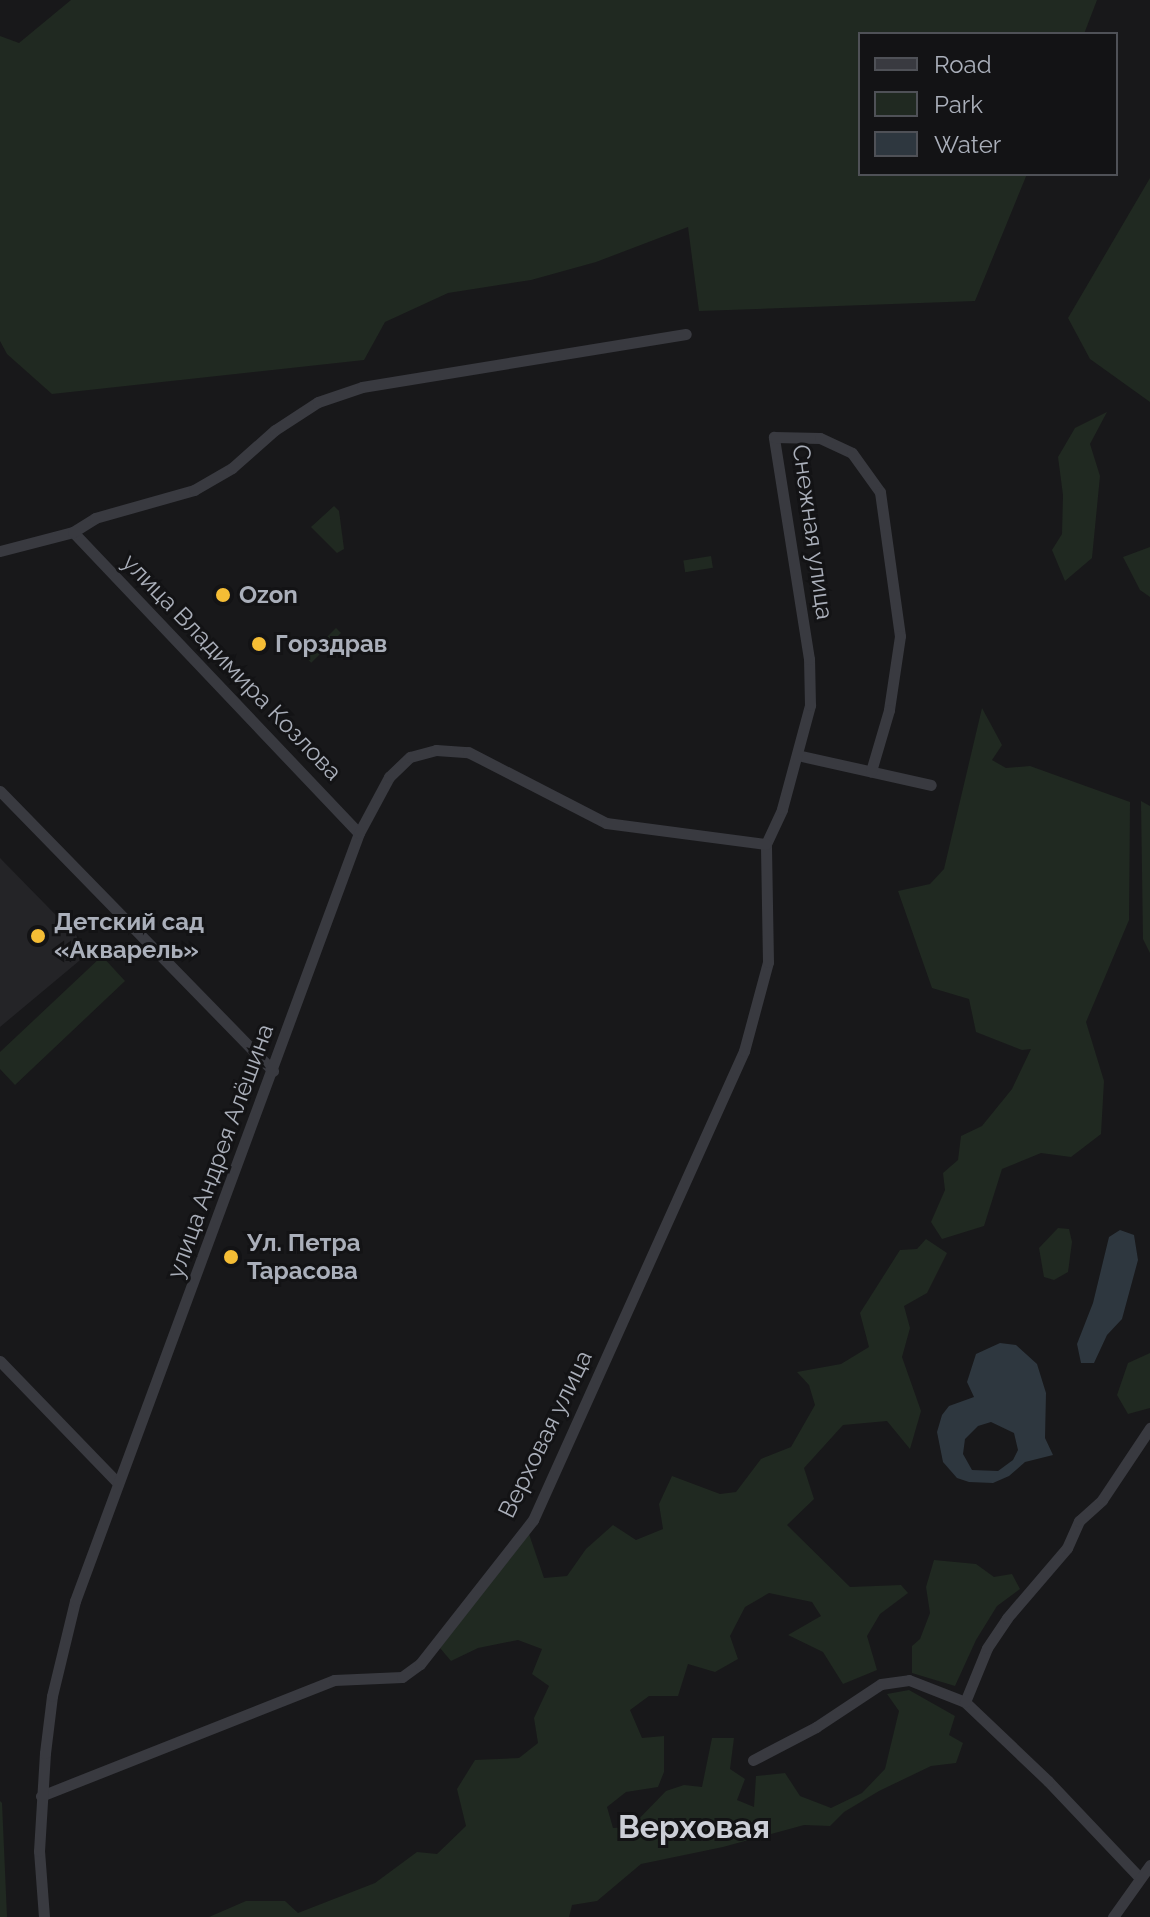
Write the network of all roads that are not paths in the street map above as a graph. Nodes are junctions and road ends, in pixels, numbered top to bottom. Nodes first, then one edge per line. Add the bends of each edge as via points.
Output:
1 (686, 334) dead end
2 (73, 532) junction
3 (0, 551) edge
4 (797, 755) junction
5 (871, 771) junction
6 (931, 785) dead end
7 (0, 791) edge
8 (359, 833) junction
9 (766, 844) junction
10 (273, 1071) junction
11 (0, 1361) edge
12 (1150, 1428) edge
13 (118, 1483) junction
14 (965, 1702) junction
15 (753, 1760) dead end
16 (41, 1796) junction
17 (1150, 1865) edge
18 (1140, 1878) junction
19 (44, 1917) edge
20 (1113, 1917) edge

1 - 2 street via 362,387 318,402 232,468 194,490 95,518
2 - 3 street
2 - 8 street, улица Владимира Козлова
4 - 5 street
4 - 5 street, Снежная улица via 810,705 809,659 774,437 798,436 820,438 852,453 880,492 900,636 889,710
4 - 9 street, Снежная улица
5 - 6 street
7 - 10 street
8 - 9 street, улица Андрея Алёшина via 389,777 410,757 436,750 468,752 606,823
8 - 10 street, улица Андрея Алёшина
9 - 16 street, Верховая улица via 768,962 744,1051 533,1520 420,1664 402,1677 334,1680
10 - 13 street, улица Андрея Алёшина
11 - 13 street
12 - 14 street via 1102,1500 1079,1521 1067,1548 1007,1618 987,1648
13 - 16 street, улица Андрея Алёшина via 75,1601 52,1696
14 - 15 street via 909,1680 881,1684
14 - 18 street
16 - 19 street, улица Андрея Алёшина
17 - 18 street
18 - 20 street

